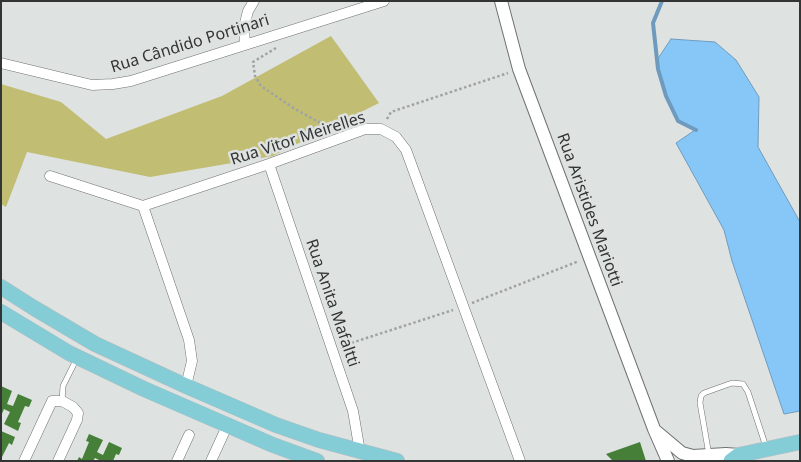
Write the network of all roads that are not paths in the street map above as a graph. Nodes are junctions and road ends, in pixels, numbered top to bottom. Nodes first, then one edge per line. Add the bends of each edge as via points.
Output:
1 (254, 1) edge
2 (384, 1) edge
3 (500, 1) edge
4 (245, 44) junction
5 (1, 63) edge
6 (269, 164) junction
7 (50, 176) dead end
8 (143, 206) junction
9 (1, 287) edge
10 (3, 317) edge
11 (78, 357) junction
12 (186, 386) junction
13 (62, 401) junction
14 (228, 424) junction
15 (654, 429) junction
16 (189, 435) dead end
17 (800, 442) edge
18 (767, 450) junction
19 (360, 452) junction
20 (709, 456) junction
21 (735, 458) edge
22 (24, 461) edge
23 (58, 461) edge
24 (178, 461) edge
25 (212, 461) edge
26 (317, 461) edge
27 (397, 461) edge
28 (520, 461) edge
29 (668, 461) edge

1 - 4 street via 244,27
2 - 4 street, Rua Cândido Portinari
3 - 15 street, Rua Aristides Mariotti via 519,69
4 - 5 street, Rua Cândido Portinari via 113,84 92,85
6 - 8 street, Rua Vitor Meirelles
6 - 19 street, Rua Anita Mafaltti via 353,411
6 - 28 street, Rua Vitor Meirelles via 365,129 381,128 396,137 406,150
7 - 8 street
8 - 12 street via 189,340 192,361
9 - 12 main road via 95,344
10 - 11 main road
11 - 13 lane via 63,386
11 - 14 main road
12 - 19 main road via 276,425
13 - 22 street via 52,402
13 - 23 street via 78,413
14 - 25 street
14 - 26 main road
15 - 20 street, Rua Aristides Mariotti via 682,453
15 - 29 street, Rua Aristides Mariotti
16 - 24 street
17 - 18 main road
18 - 20 lane via 748,392 743,384 732,384 701,396
18 - 21 main road
19 - 27 main road
20 - 21 street, Rua Aristides Mariotti via 726,454

